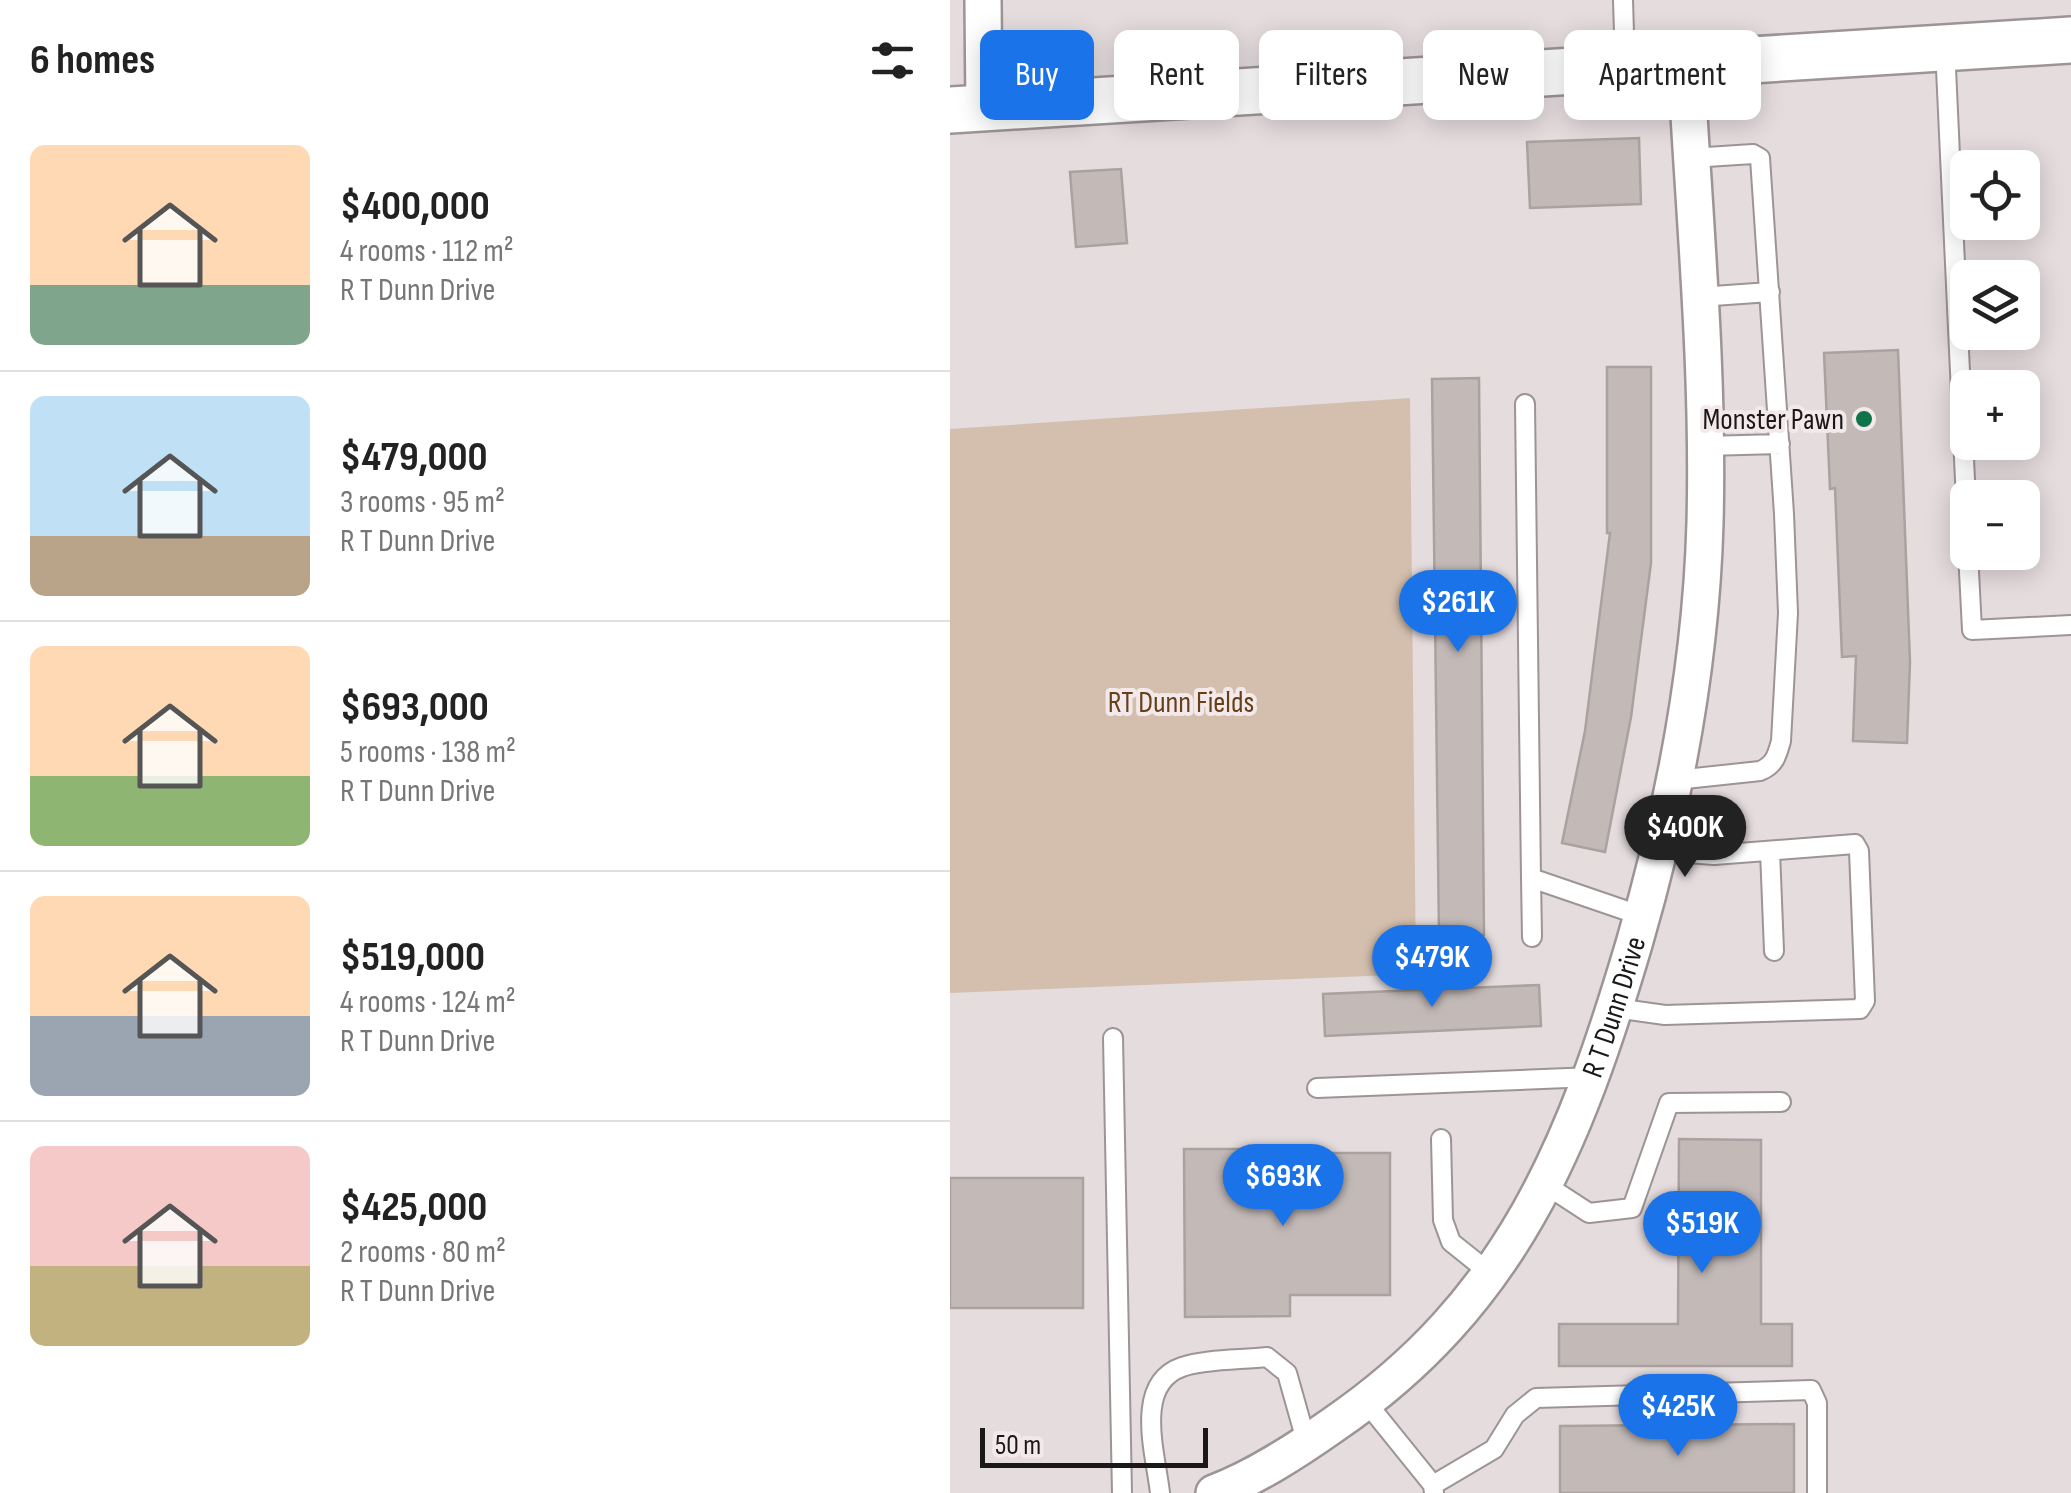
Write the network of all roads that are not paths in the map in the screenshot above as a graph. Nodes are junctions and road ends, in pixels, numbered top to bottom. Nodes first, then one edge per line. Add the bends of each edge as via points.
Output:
1 (983, 0) edge
2 (1623, 0) edge
3 (1624, 30) edge
4 (2071, 40) edge
5 (1946, 47) junction
6 (1761, 58) edge
7 (1564, 71) edge
8 (967, 109) edge
9 (1689, 120) edge
10 (1691, 158) junction
11 (1770, 292) junction
12 (1699, 297) junction
13 (1525, 404) dead end
14 (1780, 444) junction
15 (1705, 446) junction
16 (1965, 480) edge
17 (1969, 570) edge
18 (2071, 625) edge
19 (1676, 780) junction
20 (1770, 850) junction
21 (1659, 851) junction
22 (1531, 878) junction
23 (1642, 916) junction
24 (1532, 938) dead end
25 (1774, 951) dead end
26 (1614, 1008) junction
27 (1113, 1038) dead end
28 (1593, 1077) junction
29 (1317, 1088) dead end
30 (1781, 1102) dead end
31 (1441, 1140) dead end
32 (1546, 1185) junction
33 (1490, 1274) junction
34 (1366, 1402) junction
35 (1307, 1444) junction
36 (1434, 1489) edge
37 (1122, 1493) edge
38 (1160, 1493) edge
39 (1214, 1493) edge
40 (1817, 1493) edge

1 - 8 street
2 - 3 lane
4 - 5 street
5 - 6 street
5 - 16 lane
7 - 8 street
9 - 10 street, R T Dunn Drive
10 - 11 lane via 1760,158
10 - 12 street, R T Dunn Drive
11 - 12 lane
11 - 14 lane
12 - 15 street, R T Dunn Drive
13 - 22 lane
14 - 15 lane
14 - 19 lane via 1788,613 1776,759 1760,772
15 - 19 street, R T Dunn Drive via 1694,662
17 - 18 lane via 1972,630
19 - 21 street, R T Dunn Drive
20 - 21 lane
20 - 25 lane
20 - 26 lane via 1855,844 1864,1006 1666,1015
21 - 23 street, R T Dunn Drive
22 - 23 lane
22 - 24 lane
23 - 26 street, R T Dunn Drive
26 - 28 street, R T Dunn Drive
27 - 37 lane
28 - 29 lane
28 - 32 street, R T Dunn Drive
30 - 32 lane via 1669,1104 1632,1208 1590,1212
31 - 33 lane via 1443,1220 1451,1242
32 - 33 street, R T Dunn Drive
33 - 34 street, R T Dunn Drive
34 - 35 street, R T Dunn Drive
34 - 36 lane
35 - 38 lane via 1286,1374 1267,1357 1180,1368 1155,1389 1150,1412
35 - 39 street, R T Dunn Drive
36 - 40 lane via 1494,1449 1514,1415 1536,1398 1811,1390 1817,1404

